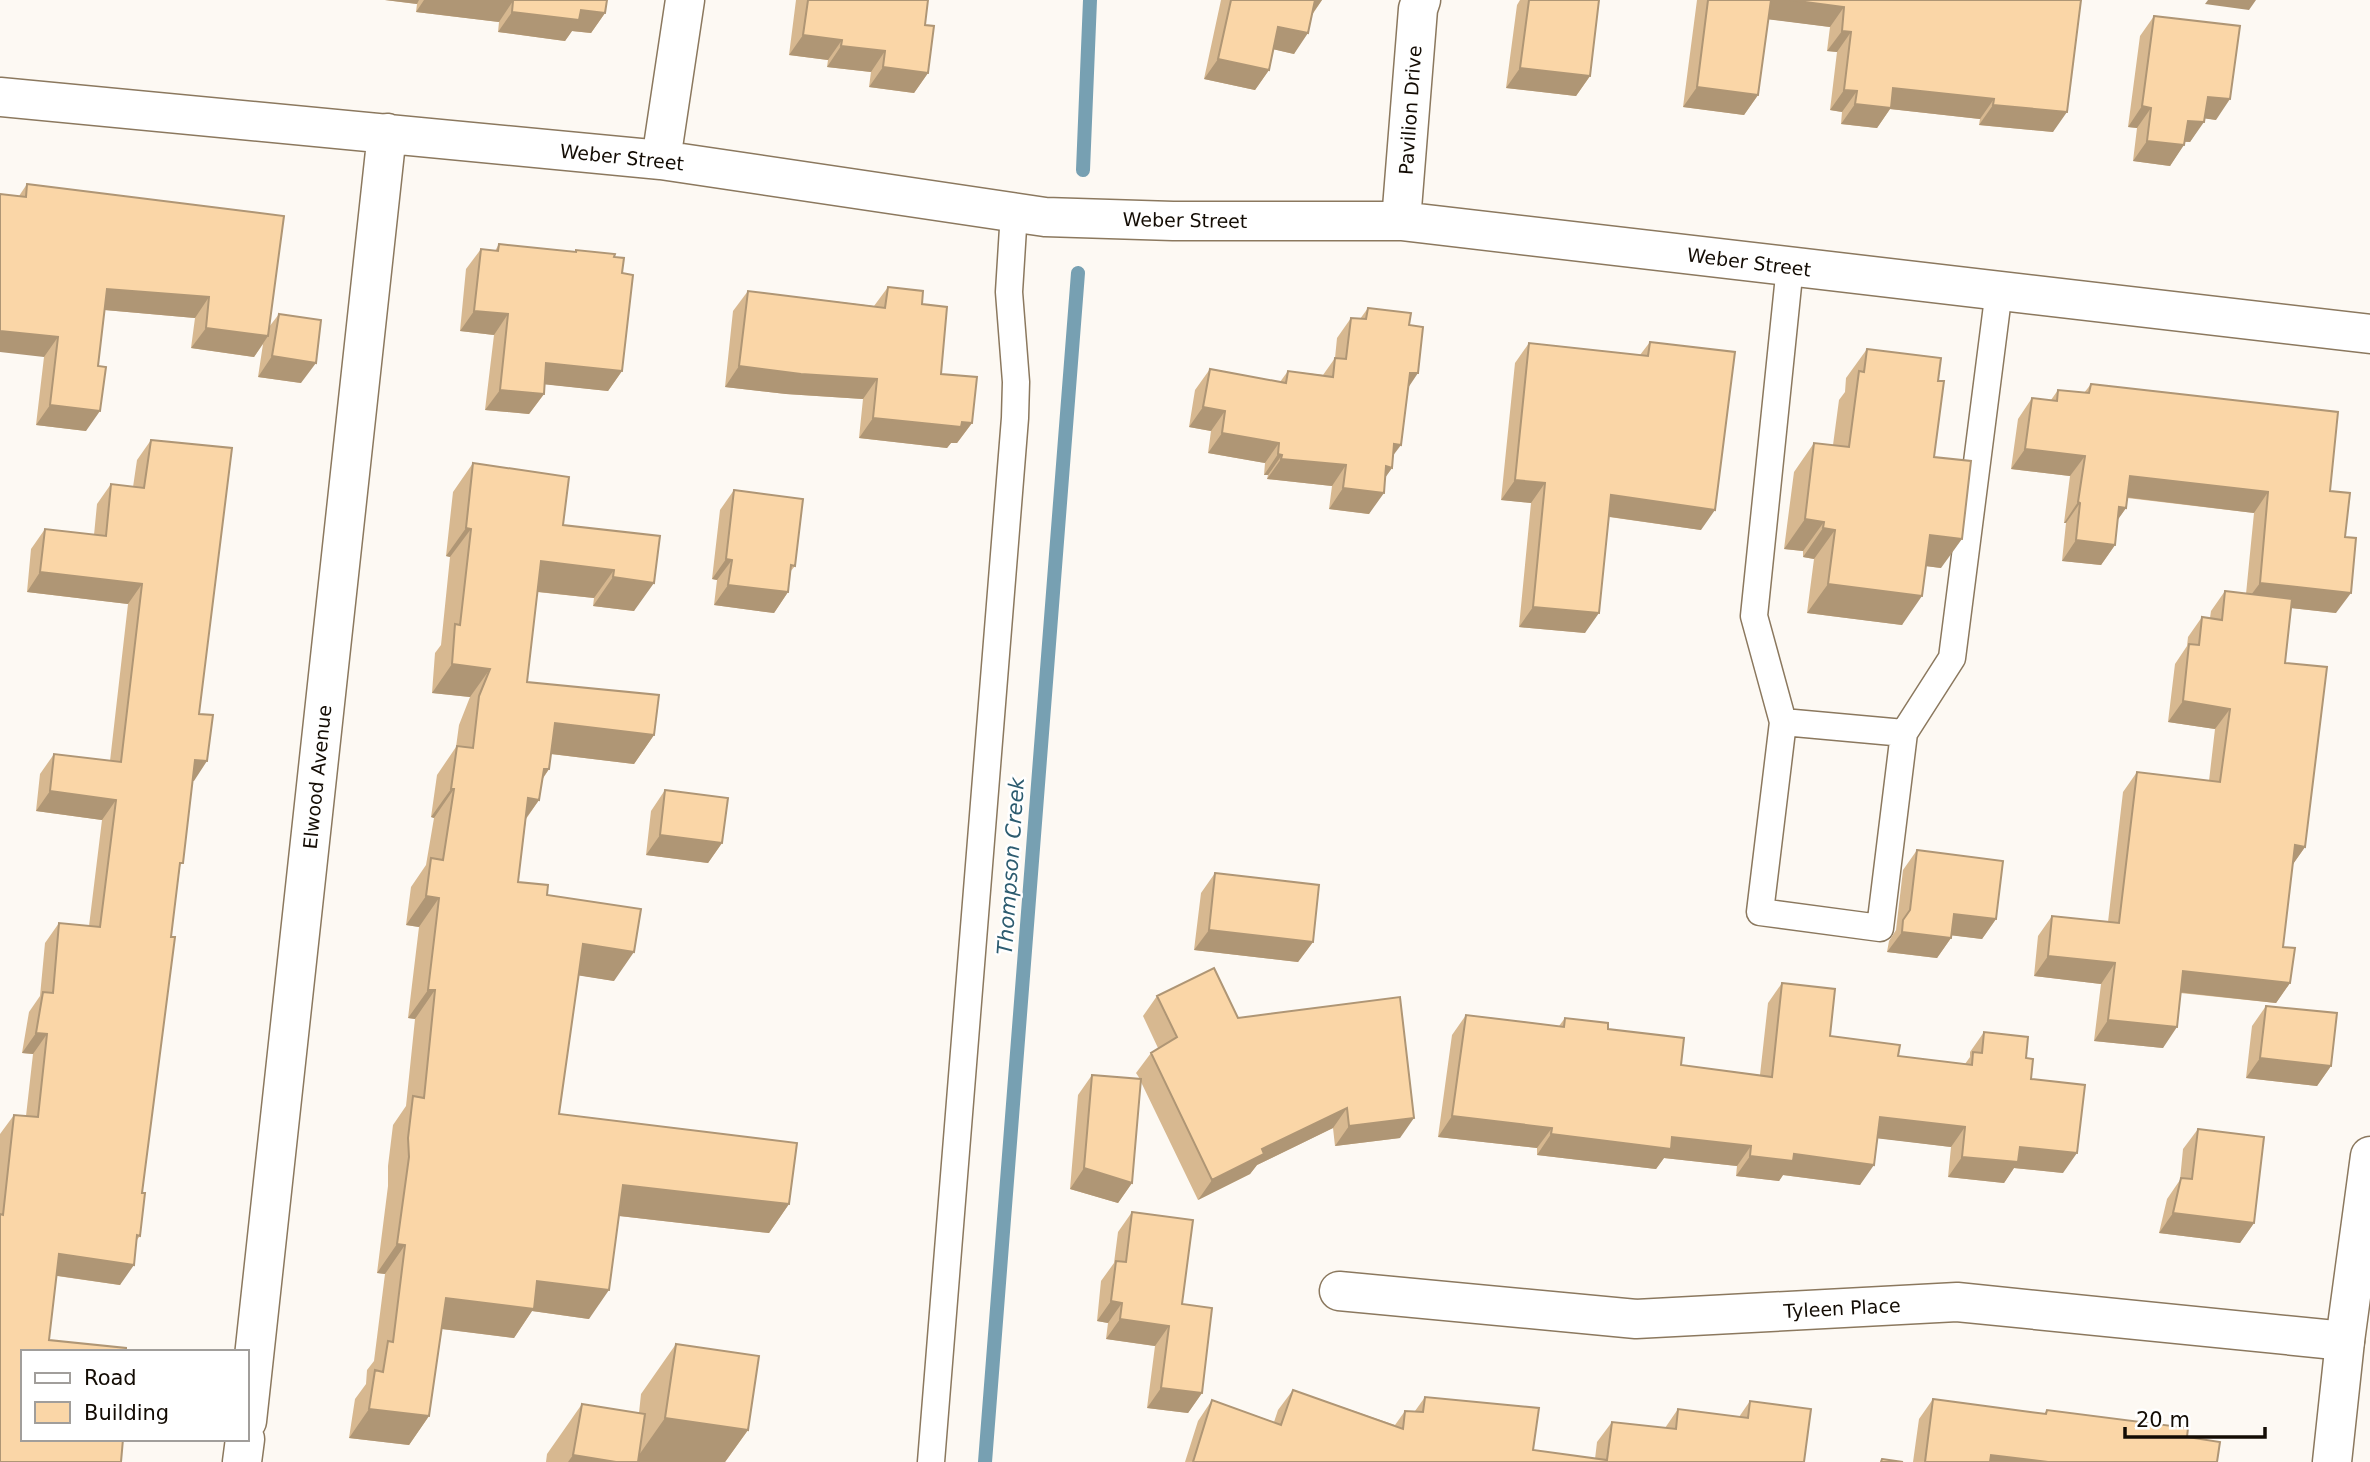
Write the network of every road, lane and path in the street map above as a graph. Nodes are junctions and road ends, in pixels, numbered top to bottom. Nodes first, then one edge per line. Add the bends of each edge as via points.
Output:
1 (685, 0) edge
2 (1421, 0) edge
3 (0, 97) edge
4 (387, 133) junction
5 (661, 160) junction
6 (1014, 212) junction
7 (1401, 221) junction
8 (1790, 267) junction
9 (1999, 290) junction
10 (2370, 334) edge
11 (1783, 722) junction
12 (1904, 733) junction
13 (2370, 1156) edge
14 (1339, 1291) dead end
15 (2345, 1340) junction
16 (248, 1412) edge
17 (245, 1441) edge
18 (242, 1462) edge
19 (931, 1462) edge
20 (2332, 1462) edge

1 - 5 street
2 - 7 street, Pavilion Drive
3 - 4 street, Weber Street
4 - 5 street, Weber Street
4 - 16 street, Elwood Avenue
5 - 6 street, Weber Street
6 - 7 street, Weber Street via 1173,221
6 - 19 lane via 1009,292 1014,418
7 - 8 street, Weber Street
8 - 9 street, Weber Street
8 - 11 lane via 1754,617
9 - 10 street, Weber Street
9 - 12 lane via 1952,658
11 - 12 lane
11 - 12 lane via 1760,912 1880,928
13 - 15 street
14 - 15 street, Tyleen Place via 1636,1319 1957,1302
15 - 20 street
17 - 18 street

